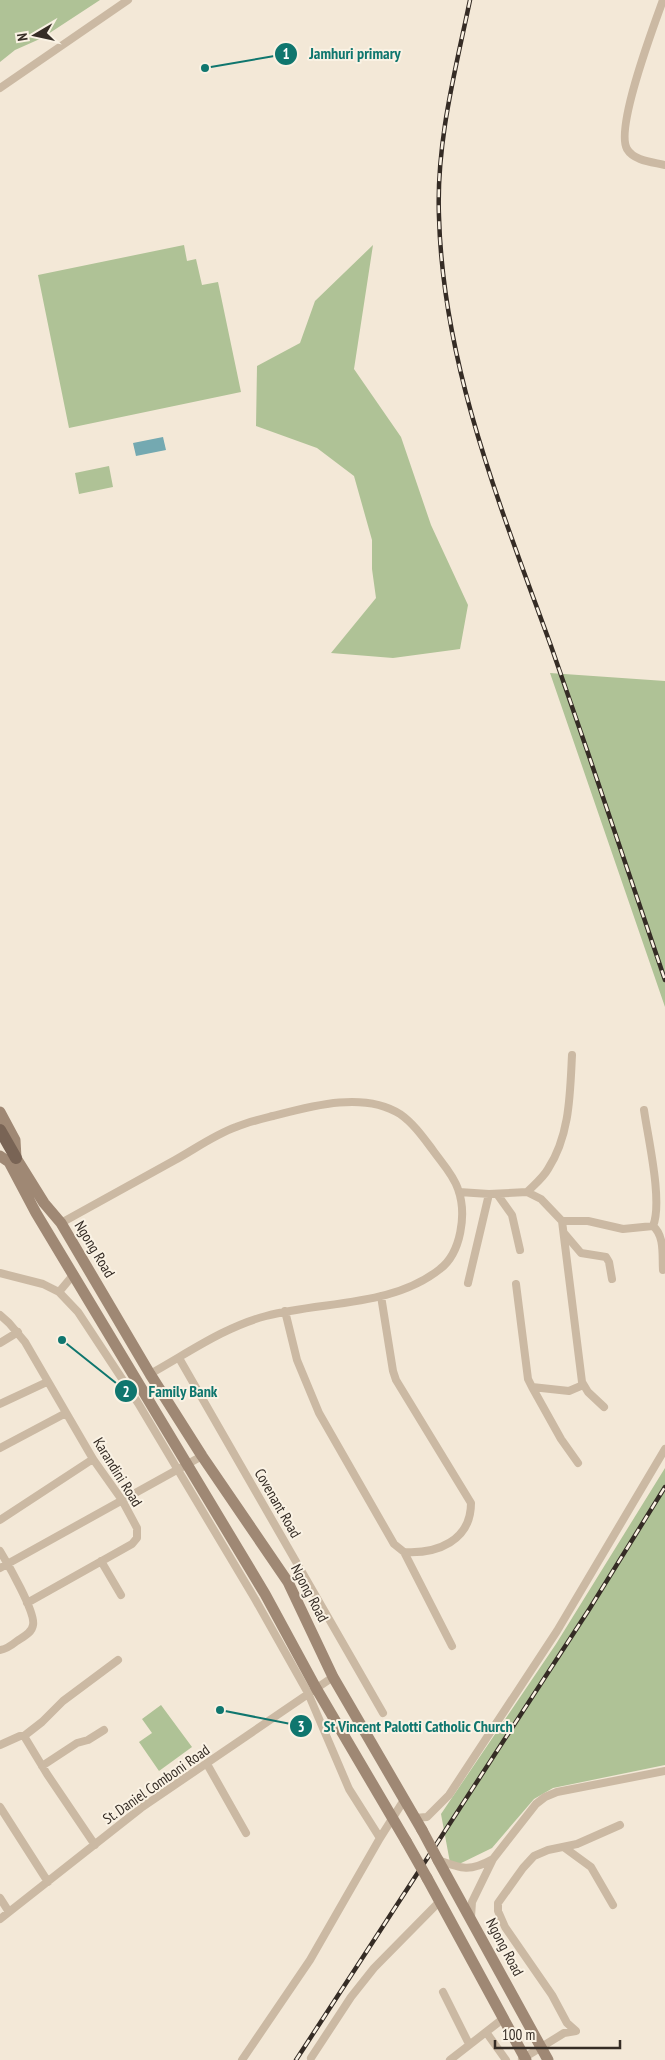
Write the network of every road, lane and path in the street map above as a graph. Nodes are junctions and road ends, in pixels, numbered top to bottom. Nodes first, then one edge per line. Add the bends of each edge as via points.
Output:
1 (128, 0) edge
2 (663, 0) edge
3 (0, 88) edge
4 (665, 165) edge
5 (572, 1055) dead end
6 (644, 1110) dead end
7 (0, 1112) edge
8 (0, 1130) edge
9 (0, 1146) edge
10 (8, 1159) edge
11 (459, 1192) junction
12 (527, 1192) junction
13 (489, 1194) junction
14 (497, 1194) junction
15 (562, 1220) junction
16 (61, 1223) junction
17 (653, 1226) junction
18 (563, 1231) junction
19 (520, 1250) dead end
20 (663, 1270) dead end
21 (0, 1273) edge
22 (74, 1274) junction
23 (612, 1279) dead end
24 (468, 1283) dead end
25 (516, 1284) dead end
26 (59, 1292) junction
27 (381, 1296) junction
28 (89, 1299) junction
29 (76, 1310) junction
30 (285, 1311) junction
31 (0, 1315) edge
32 (18, 1332) junction
33 (0, 1342) edge
34 (179, 1358) junction
35 (150, 1374) junction
36 (47, 1382) junction
37 (583, 1385) junction
38 (532, 1387) junction
39 (0, 1404) edge
40 (604, 1407) dead end
41 (66, 1413) junction
42 (0, 1448) edge
43 (665, 1449) edge
44 (202, 1456) junction
45 (93, 1459) junction
46 (578, 1463) dead end
47 (183, 1467) junction
48 (122, 1500) junction
49 (0, 1520) edge
50 (0, 1551) edge
51 (404, 1552) junction
52 (102, 1561) junction
53 (8, 1564) junction
54 (0, 1568) edge
55 (121, 1596) dead end
56 (27, 1603) junction
57 (452, 1646) dead end
58 (0, 1650) edge
59 (118, 1660) dead end
60 (333, 1677) junction
61 (312, 1691) junction
62 (383, 1713) dead end
63 (104, 1730) dead end
64 (24, 1736) junction
65 (0, 1745) edge
66 (208, 1764) junction
67 (42, 1766) junction
68 (665, 1772) edge
69 (404, 1800) junction
70 (0, 1807) edge
71 (393, 1817) junction
72 (414, 1818) junction
73 (620, 1825) dead end
74 (246, 1833) dead end
75 (380, 1838) junction
76 (95, 1845) junction
77 (565, 1848) junction
78 (493, 1859) junction
79 (438, 1860) junction
80 (48, 1882) junction
81 (0, 1898) edge
82 (440, 1901) junction
83 (613, 1905) dead end
84 (9, 1912) junction
85 (0, 1918) edge
86 (472, 1919) junction
87 (443, 1992) dead end
88 (504, 2018) junction
89 (486, 2032) junction
90 (470, 2044) junction
91 (540, 2046) junction
92 (311, 2058) dead end
93 (524, 2059) edge
94 (242, 2060) edge
95 (450, 2060) edge
96 (506, 2060) edge
97 (548, 2060) edge

1 - 3 street
2 - 4 street via 643,58 625,135 626,146 632,154
5 - 12 street via 570,1095 562,1141 548,1170
6 - 17 street via 656,1196
7 - 10 main road, Ngong Road via 15,1140
8 - 10 main road, Ngong Road
9 - 10 main road, Ngong Road
10 - 16 main road, Ngong Road
10 - 22 main road, Ngong Road via 36,1213
11 - 13 street
11 - 16 street via 451,1174 424,1138 400,1115 371,1104 338,1102 310,1106 235,1127
11 - 27 street via 461,1219 455,1252 449,1262 414,1286
12 - 14 street
12 - 15 street via 541,1199
13 - 14 street
13 - 24 street
14 - 19 street via 512,1215
15 - 17 street via 588,1221 623,1229
15 - 18 street
16 - 35 main road, Ngong Road
17 - 20 street via 661,1240
18 - 23 street via 581,1253 606,1258
18 - 37 street
21 - 26 street via 43,1284
22 - 26 street
22 - 28 main road, Ngong Road
25 - 38 street via 528,1379
26 - 29 street
27 - 30 street
27 - 51 street via 396,1380 472,1503 469,1523 447,1545
28 - 29 street
28 - 47 main road, Ngong Road
29 - 47 street
30 - 34 street via 239,1324
30 - 51 street via 297,1360 319,1413 394,1544
31 - 32 street, Karandini Road
32 - 33 street
32 - 36 street, Karandini Road
34 - 35 street
34 - 62 street, Covenant Road
35 - 44 main road, Ngong Road
36 - 39 street
36 - 41 street, Karandini Road
37 - 38 street via 569,1391
37 - 40 street
38 - 46 street
41 - 42 street
41 - 45 street, Karandini Road
43 - 72 street via 557,1631 450,1795 427,1817
44 - 47 street
44 - 60 main road, Ngong Road via 288,1582
45 - 48 street, Karandini Road
45 - 49 street
47 - 48 street
47 - 61 main road, Ngong Road via 265,1594
48 - 52 street, Karandini Road via 137,1528 137,1538
48 - 53 street
50 - 53 street
51 - 57 street
52 - 55 street
52 - 56 street, Karandini Road
53 - 54 street
53 - 56 street
56 - 58 street via 33,1620 32,1630 8,1648
59 - 64 street via 62,1701
60 - 61 street, St. Daniel Comboni Road
60 - 69 main road, Ngong Road
61 - 66 street, St. Daniel Comboni Road
61 - 71 main road, Ngong Road
61 - 75 street via 349,1789
63 - 67 street
64 - 65 street
64 - 67 street
66 - 74 street
66 - 76 street, St. Daniel Comboni Road via 141,1808
67 - 76 street
68 - 78 street via 550,1794 536,1804
69 - 71 street
69 - 72 main road, Ngong Road
70 - 80 street
71 - 75 street
71 - 82 main road, Ngong Road, bridge
72 - 79 main road, Ngong Road, bridge
73 - 77 street
75 - 94 street via 310,1960
76 - 80 street, St. Daniel Comboni Road
77 - 83 street via 591,1867
77 - 91 street via 534,1856 498,1903 498,1911 506,1927 567,2023 576,2030
78 - 79 street via 468,1870
78 - 86 street via 472,1902
79 - 86 main road, Ngong Road
80 - 84 street, St. Daniel Comboni Road
81 - 84 street
82 - 88 main road, Ngong Road
82 - 92 street via 374,1968
84 - 85 street, St. Daniel Comboni Road
86 - 91 main road, Ngong Road
87 - 90 street
88 - 89 street
88 - 93 main road, Ngong Road
89 - 90 street
89 - 96 street
90 - 95 street
91 - 93 street
91 - 97 main road, Ngong Road

